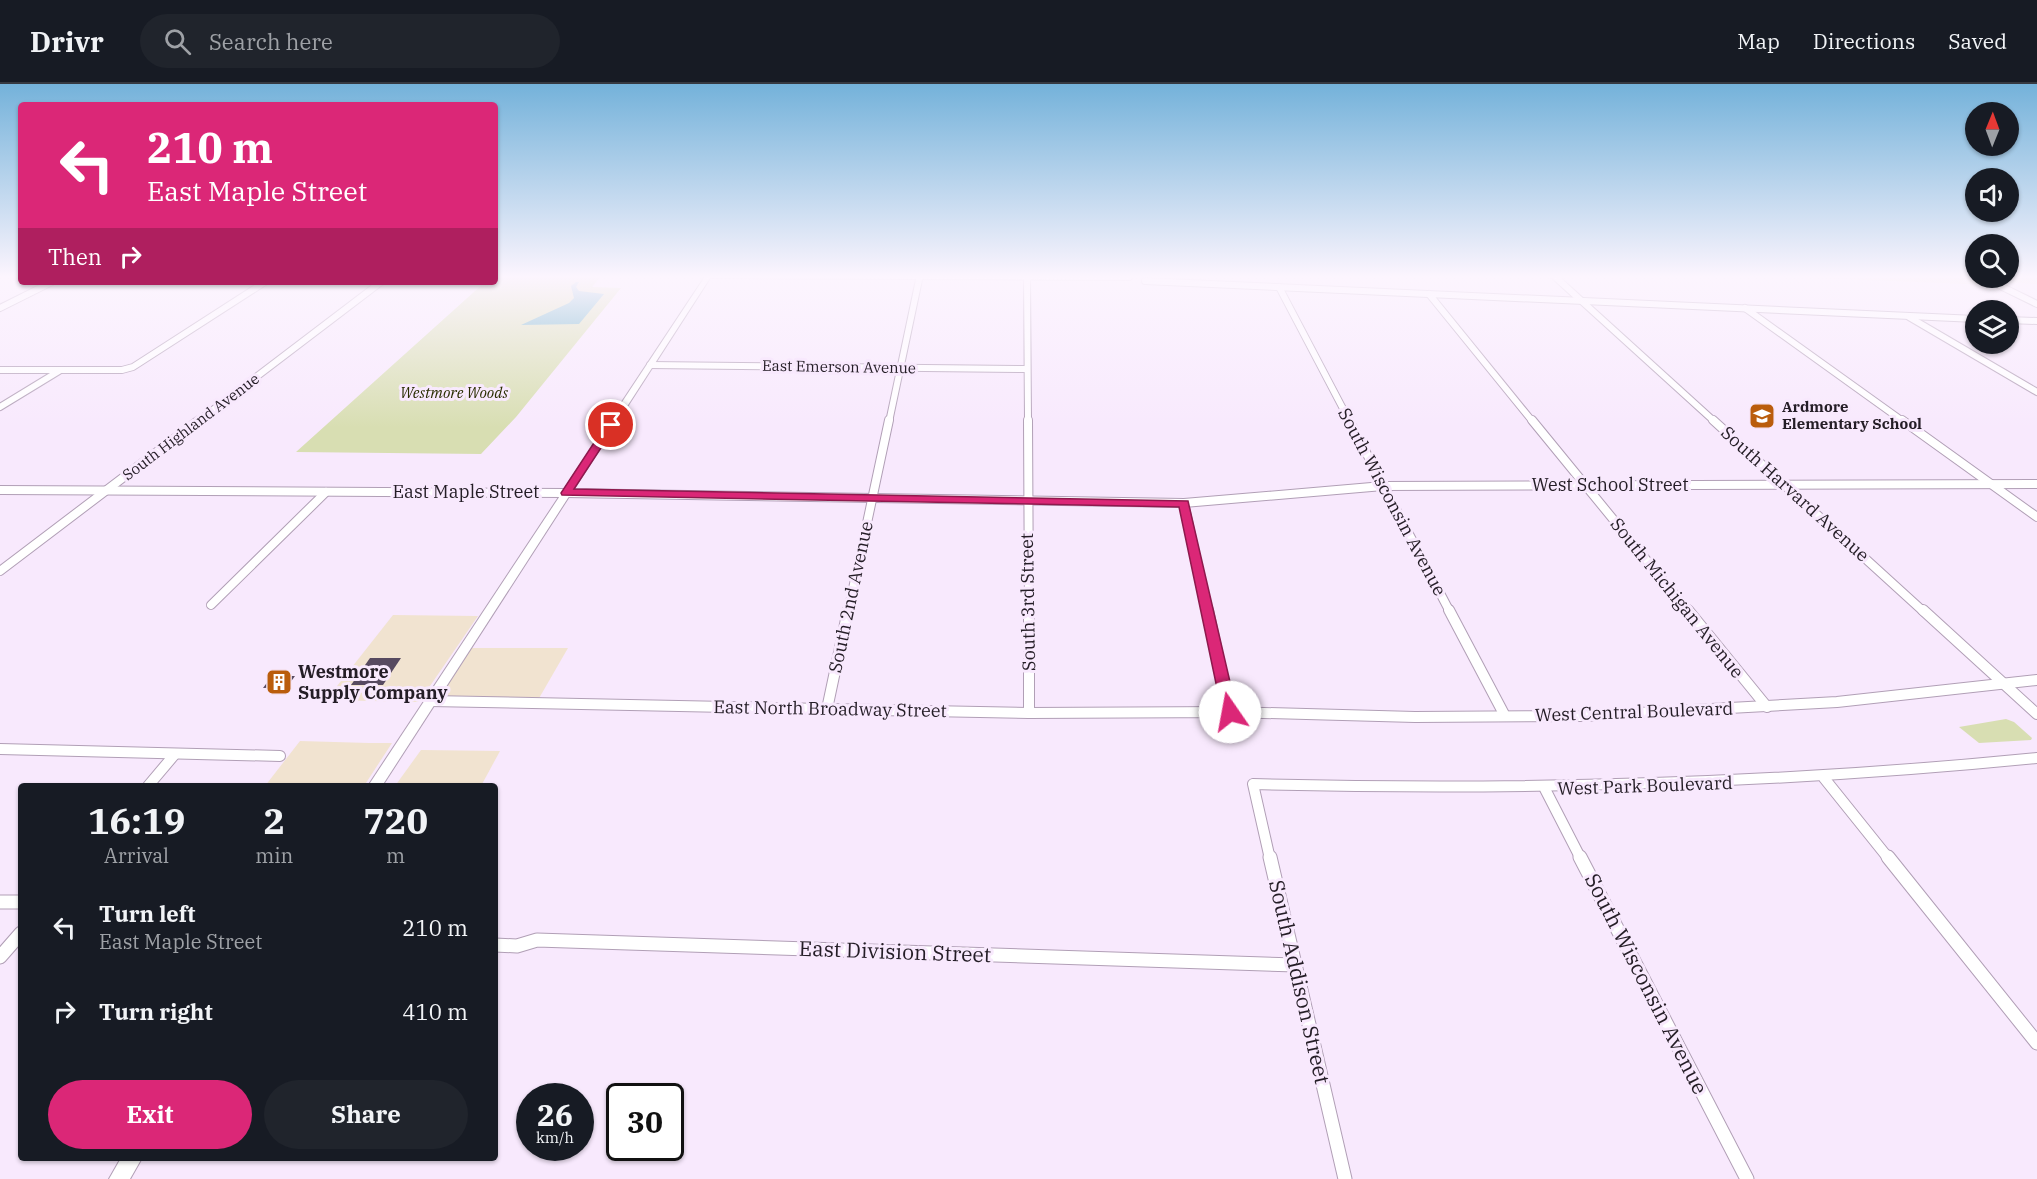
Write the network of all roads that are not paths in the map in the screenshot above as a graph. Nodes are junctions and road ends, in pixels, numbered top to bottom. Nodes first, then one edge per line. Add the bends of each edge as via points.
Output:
1 (197, 326) edge
2 (323, 326) edge
3 (676, 326) edge
4 (910, 326) edge
5 (1027, 326) edge
6 (1300, 326) edge
7 (1455, 326) edge
8 (1610, 326) edge
9 (1770, 326) edge
10 (1926, 326) edge
11 (650, 365) junction
12 (901, 368) junction
13 (1027, 369) junction
14 (0, 370) edge
15 (61, 370) junction
16 (2037, 392) edge
17 (0, 407) edge
18 (1992, 484) junction
19 (2037, 484) edge
20 (1585, 485) junction
21 (1785, 485) junction
22 (1383, 486) junction
23 (108, 489) junction
24 (0, 490) edge
25 (326, 492) junction
26 (566, 493) junction
27 (872, 499) junction
28 (1026, 501) junction
29 (1184, 503) junction
30 (2037, 517) edge
31 (0, 571) edge
32 (212, 605) dead end
33 (2037, 680) edge
34 (2004, 684) junction
35 (430, 700) junction
36 (1767, 707) junction
37 (827, 709) junction
38 (1230, 712) junction
39 (1029, 713) junction
40 (2037, 714) edge
41 (1505, 716) junction
42 (0, 749) edge
43 (175, 754) junction
44 (280, 756) dead end
45 (2037, 758) edge
46 (1824, 778) junction
47 (151, 783) edge
48 (377, 783) edge
49 (1253, 784) joint
50 (1545, 789) junction
51 (0, 902) edge
52 (18, 903) edge
53 (18, 936) edge
54 (498, 945) edge
55 (0, 957) edge
56 (1296, 965) junction
57 (2037, 1043) edge
58 (130, 1161) edge
59 (119, 1179) edge
60 (1345, 1179) edge
61 (1747, 1179) edge

1 - 15 street via 133,367
2 - 23 street, South Highland Avenue
3 - 11 street
4 - 12 street, South 2nd Avenue
5 - 13 street, South 3rd Street
6 - 22 street, South Wisconsin Avenue
7 - 20 street, South Michigan Avenue
8 - 21 street, South Harvard Avenue
9 - 18 street
10 - 16 street
11 - 12 street, East Emerson Avenue
11 - 26 street
12 - 13 street, East Emerson Avenue
12 - 27 street, South 2nd Avenue
13 - 28 street, South 3rd Street
14 - 15 street
15 - 17 street
18 - 19 street, West School Street
18 - 21 street, West School Street
18 - 30 street
20 - 21 street, West School Street
20 - 22 street, West School Street
20 - 36 street, South Michigan Avenue
21 - 34 street, South Harvard Avenue
22 - 29 street, West School Street
22 - 41 street, South Wisconsin Avenue
23 - 24 street, East Maple Street
23 - 25 street, East Maple Street
23 - 31 street, South Highland Avenue
25 - 26 street, East Maple Street
25 - 32 street
26 - 27 street, East Maple Street
26 - 35 street
27 - 28 street, East Maple Street
27 - 37 street, South 2nd Avenue
28 - 29 street, East Maple Street
28 - 39 street, South 3rd Street
29 - 38 street
33 - 34 street, West Central Boulevard
34 - 36 street, West Central Boulevard
34 - 40 street, South Harvard Avenue
35 - 37 street, East North Broadway Street
35 - 48 street
36 - 41 street, West Central Boulevard
37 - 39 street, East North Broadway Street
38 - 39 street, East North Broadway Street
38 - 41 street, West Central Boulevard
42 - 43 street
43 - 44 street
43 - 47 street
45 - 46 street, West Park Boulevard
46 - 50 street, West Park Boulevard
46 - 57 street
49 - 50 street, West Park Boulevard
49 - 56 street, South Addison Street
50 - 61 street, South Wisconsin Avenue
51 - 52 street
53 - 55 street
54 - 56 street, East Division Street via 517,946 537,940
56 - 60 street, South Addison Street
58 - 59 street

